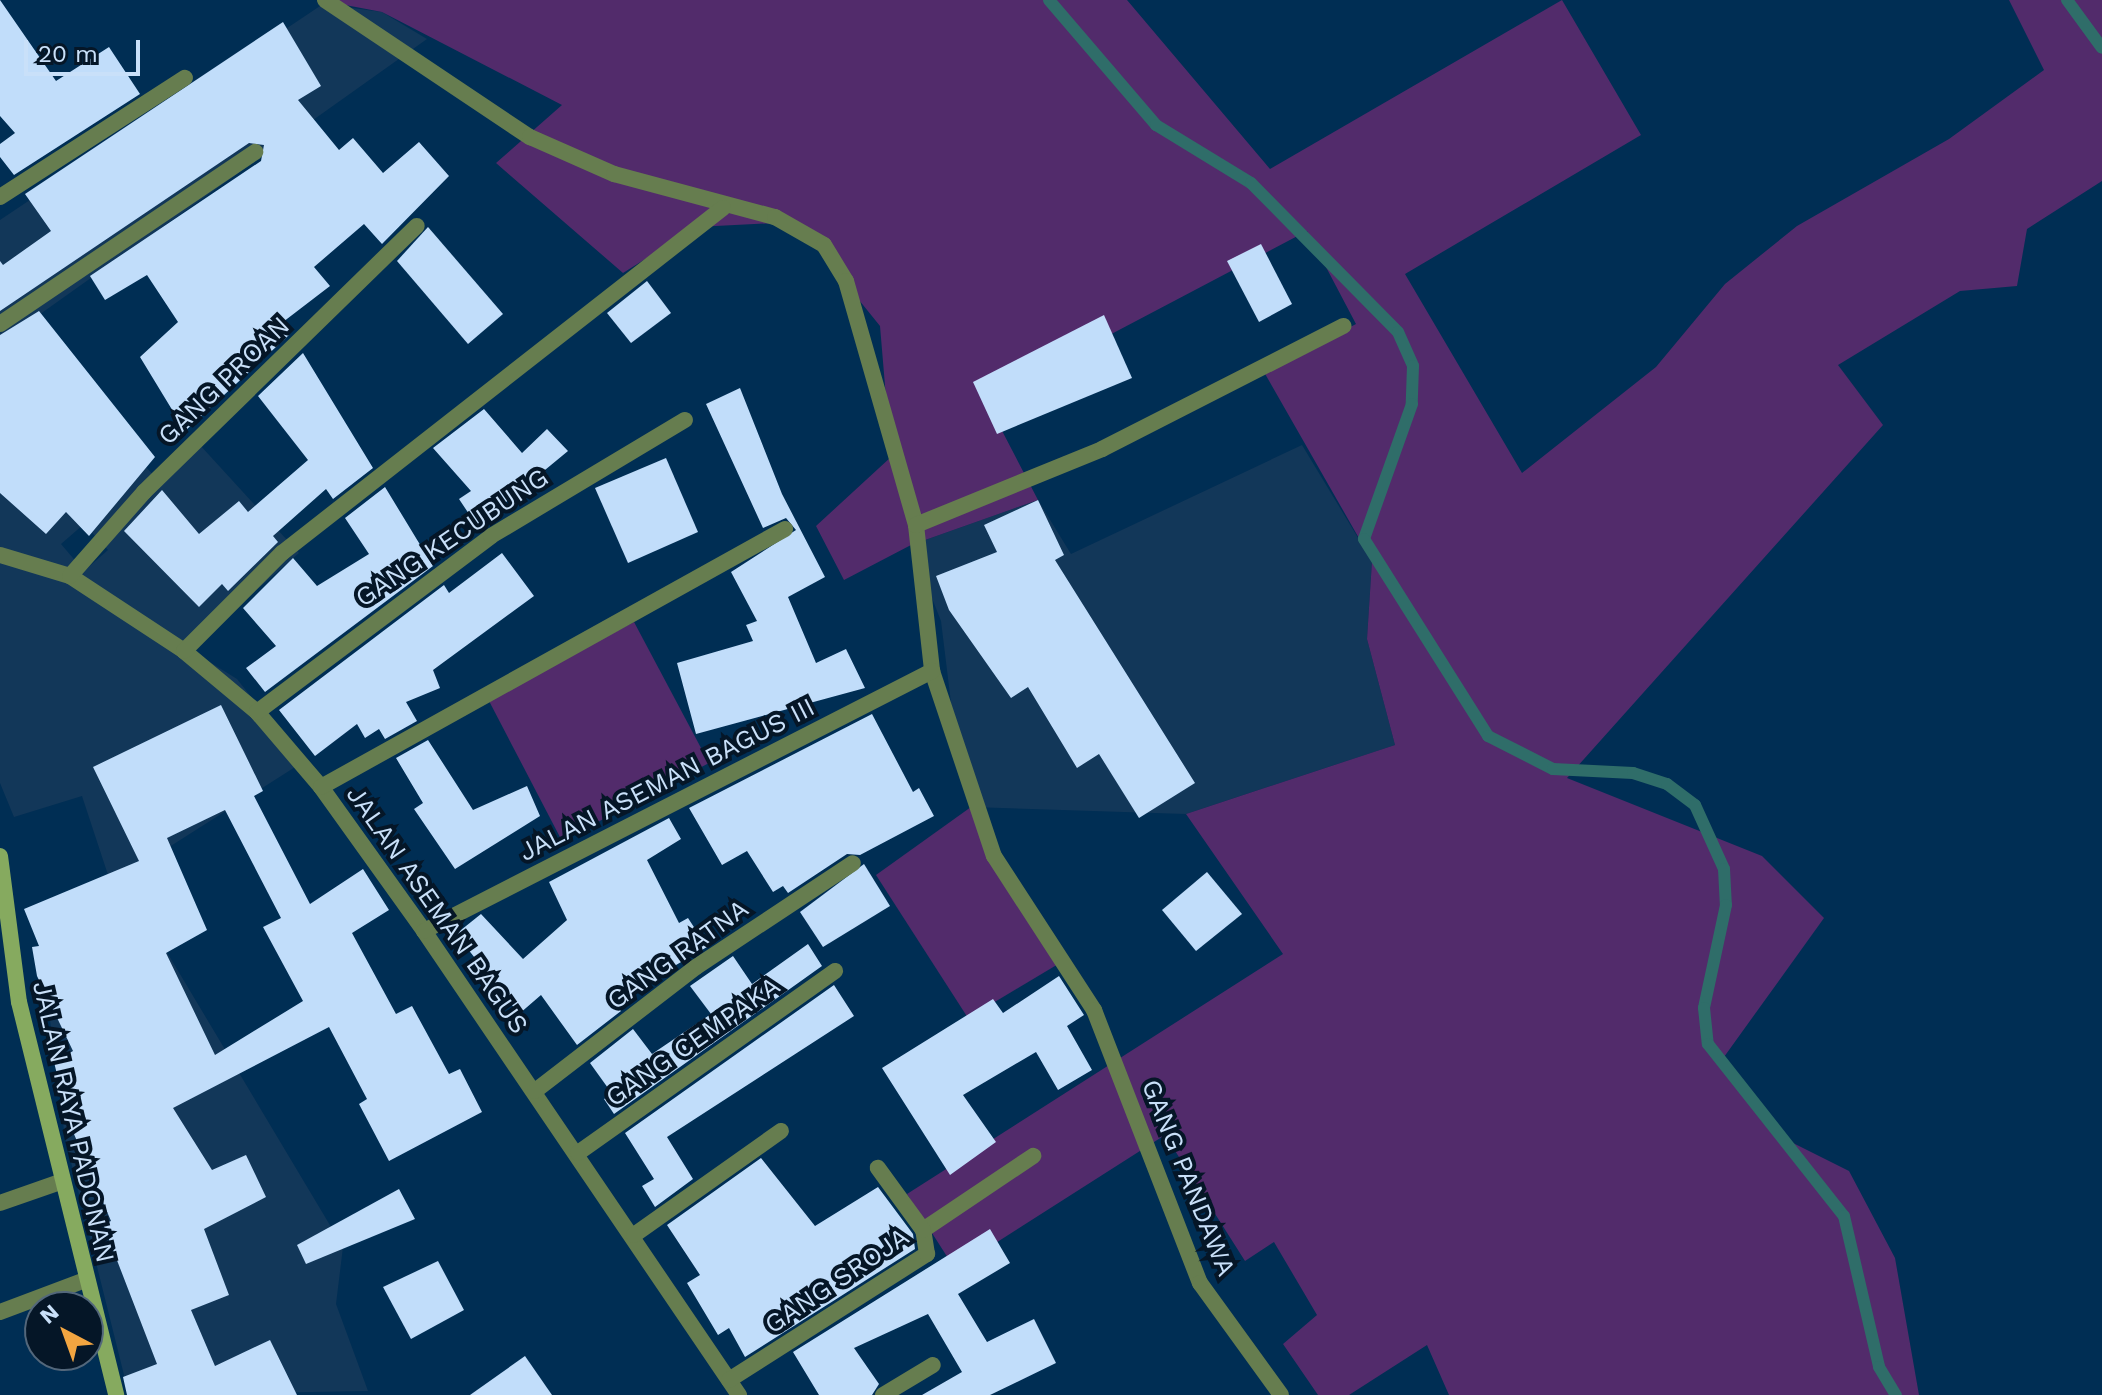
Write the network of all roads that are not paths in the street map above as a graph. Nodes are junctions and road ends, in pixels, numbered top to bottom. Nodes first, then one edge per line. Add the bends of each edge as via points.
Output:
1 (325, 0) edge
2 (185, 78) dead end
3 (255, 152) dead end
4 (0, 197) edge
5 (723, 208) junction
6 (417, 226) dead end
7 (0, 324) edge
8 (1343, 326) dead end
9 (685, 420) dead end
10 (916, 525) junction
11 (785, 529) dead end
12 (0, 555) edge
13 (70, 576) junction
14 (184, 651) junction
15 (932, 671) junction
16 (257, 712) junction
17 (321, 787) junction
18 (0, 856) edge
19 (853, 863) dead end
20 (2, 898) edge
21 (424, 931) junction
22 (835, 971) dead end
23 (535, 1091) junction
24 (781, 1131) dead end
25 (578, 1153) junction
26 (1033, 1156) dead end
27 (878, 1168) dead end
28 (60, 1182) junction
29 (0, 1203) edge
30 (923, 1230) junction
31 (634, 1235) junction
32 (85, 1280) junction
33 (0, 1312) edge
34 (933, 1365) dead end
35 (729, 1380) junction
36 (116, 1395) edge
37 (739, 1395) edge
38 (883, 1395) edge
39 (1281, 1395) edge

1 - 5 street, GANG PANDAWA via 530,137 614,174
2 - 4 street
3 - 7 street
5 - 10 street, GANG PANDAWA via 802,229 824,245 846,281
5 - 14 street via 282,553
6 - 13 street, GANG PROAN via 144,492
8 - 10 street via 1102,449
9 - 16 street, GANG KECUBUNG via 491,536
10 - 15 street, GANG PANDAWA
11 - 17 street
12 - 13 street, JALAN ASEMAN BAGUS
13 - 14 street, JALAN ASEMAN BAGUS
14 - 16 street, JALAN ASEMAN BAGUS
15 - 21 street, JALAN ASEMAN BAGUS III
15 - 39 street, GANG PANDAWA via 994,856 1094,1010 1200,1283
16 - 17 street, JALAN ASEMAN BAGUS
17 - 21 street, JALAN ASEMAN BAGUS
18 - 20 main road, JALAN RAYA PADONAN
19 - 23 street, GANG RATNA via 696,967
20 - 28 main road, JALAN RAYA PADONAN via 19,1002
21 - 23 street, JALAN ASEMAN BAGUS
22 - 25 street, GANG CEMPAKA
23 - 25 street, JALAN ASEMAN BAGUS
24 - 31 street
25 - 31 street, JALAN ASEMAN BAGUS
26 - 30 street
27 - 30 street, GANG SROJA
28 - 29 street
28 - 32 main road, JALAN RAYA PADONAN
30 - 35 street, GANG SROJA via 927,1254
31 - 35 street, JALAN ASEMAN BAGUS
32 - 33 street
32 - 36 main road, JALAN RAYA PADONAN
34 - 38 street
35 - 37 street, JALAN ASEMAN BAGUS

